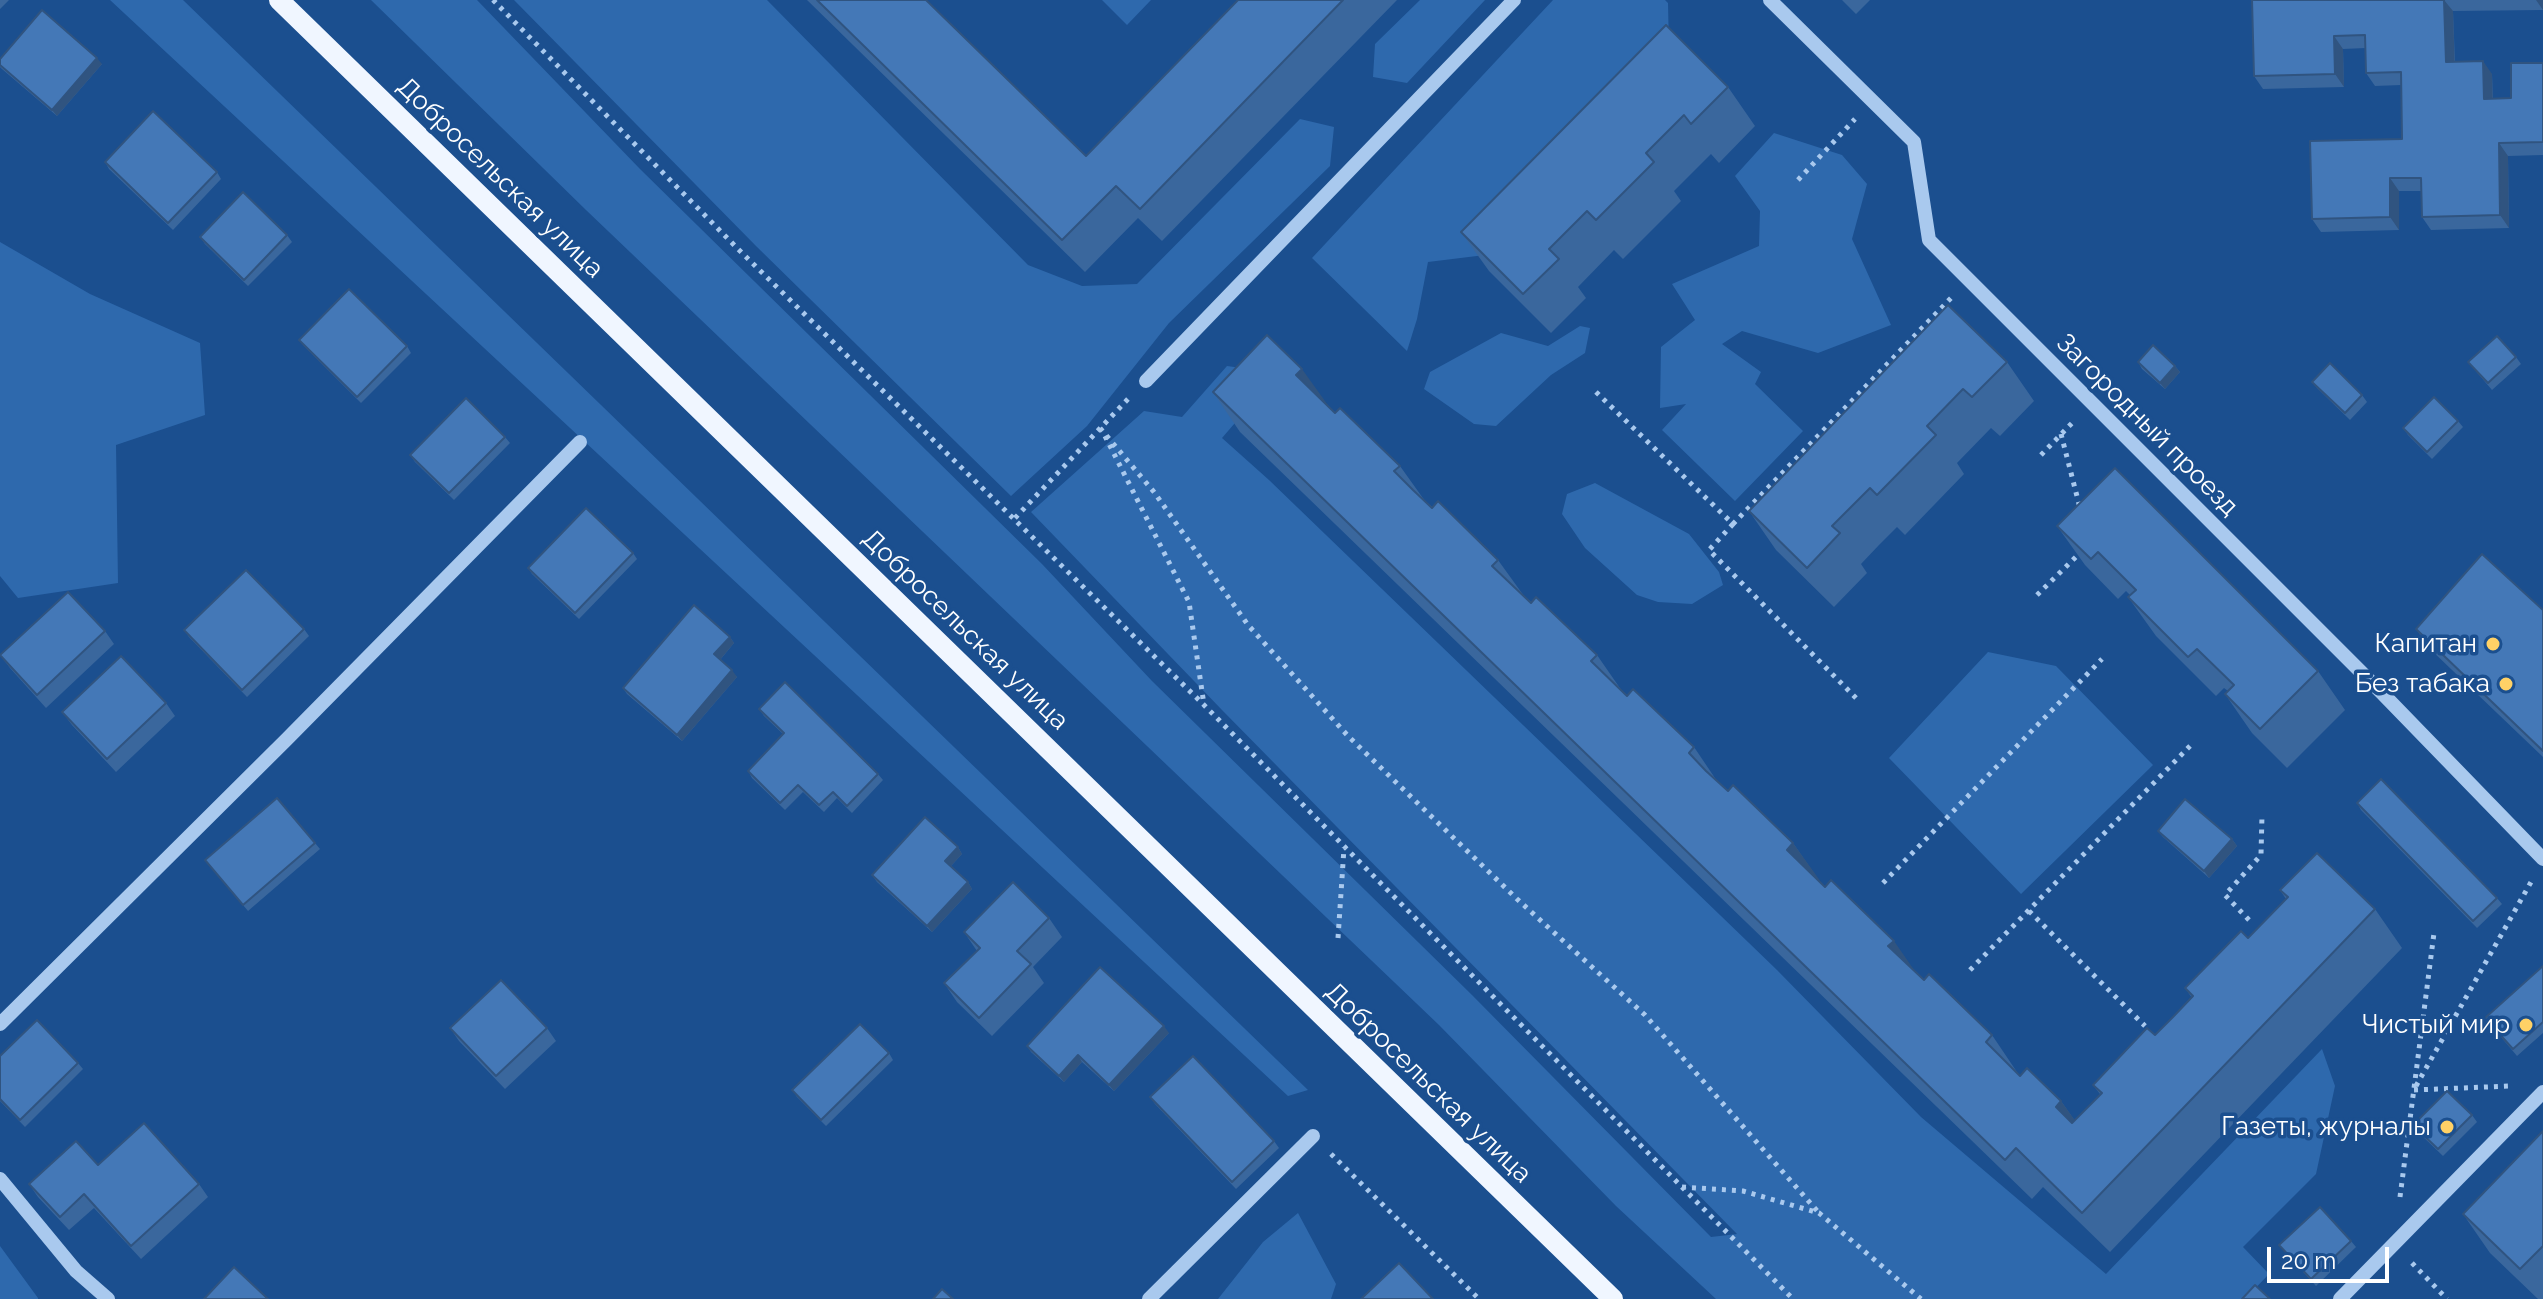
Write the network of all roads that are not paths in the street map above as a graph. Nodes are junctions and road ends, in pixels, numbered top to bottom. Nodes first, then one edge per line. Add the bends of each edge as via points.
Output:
1 (279, 0) edge
2 (1514, 0) edge
3 (1770, 0) edge
4 (1146, 381) road end
5 (580, 442) dead end
6 (2543, 859) edge
7 (0, 1024) edge
8 (2543, 1092) edge
9 (1313, 1136) road end
10 (0, 1179) edge
11 (108, 1299) edge
12 (1149, 1299) edge
13 (1613, 1299) edge
14 (2340, 1299) edge

1 - 13 main road, Добросельская улица
2 - 4 street
3 - 6 street, Загородный проезд via 1914,142 1929,240
5 - 7 street
8 - 14 street
9 - 12 street
10 - 11 street via 76,1271

